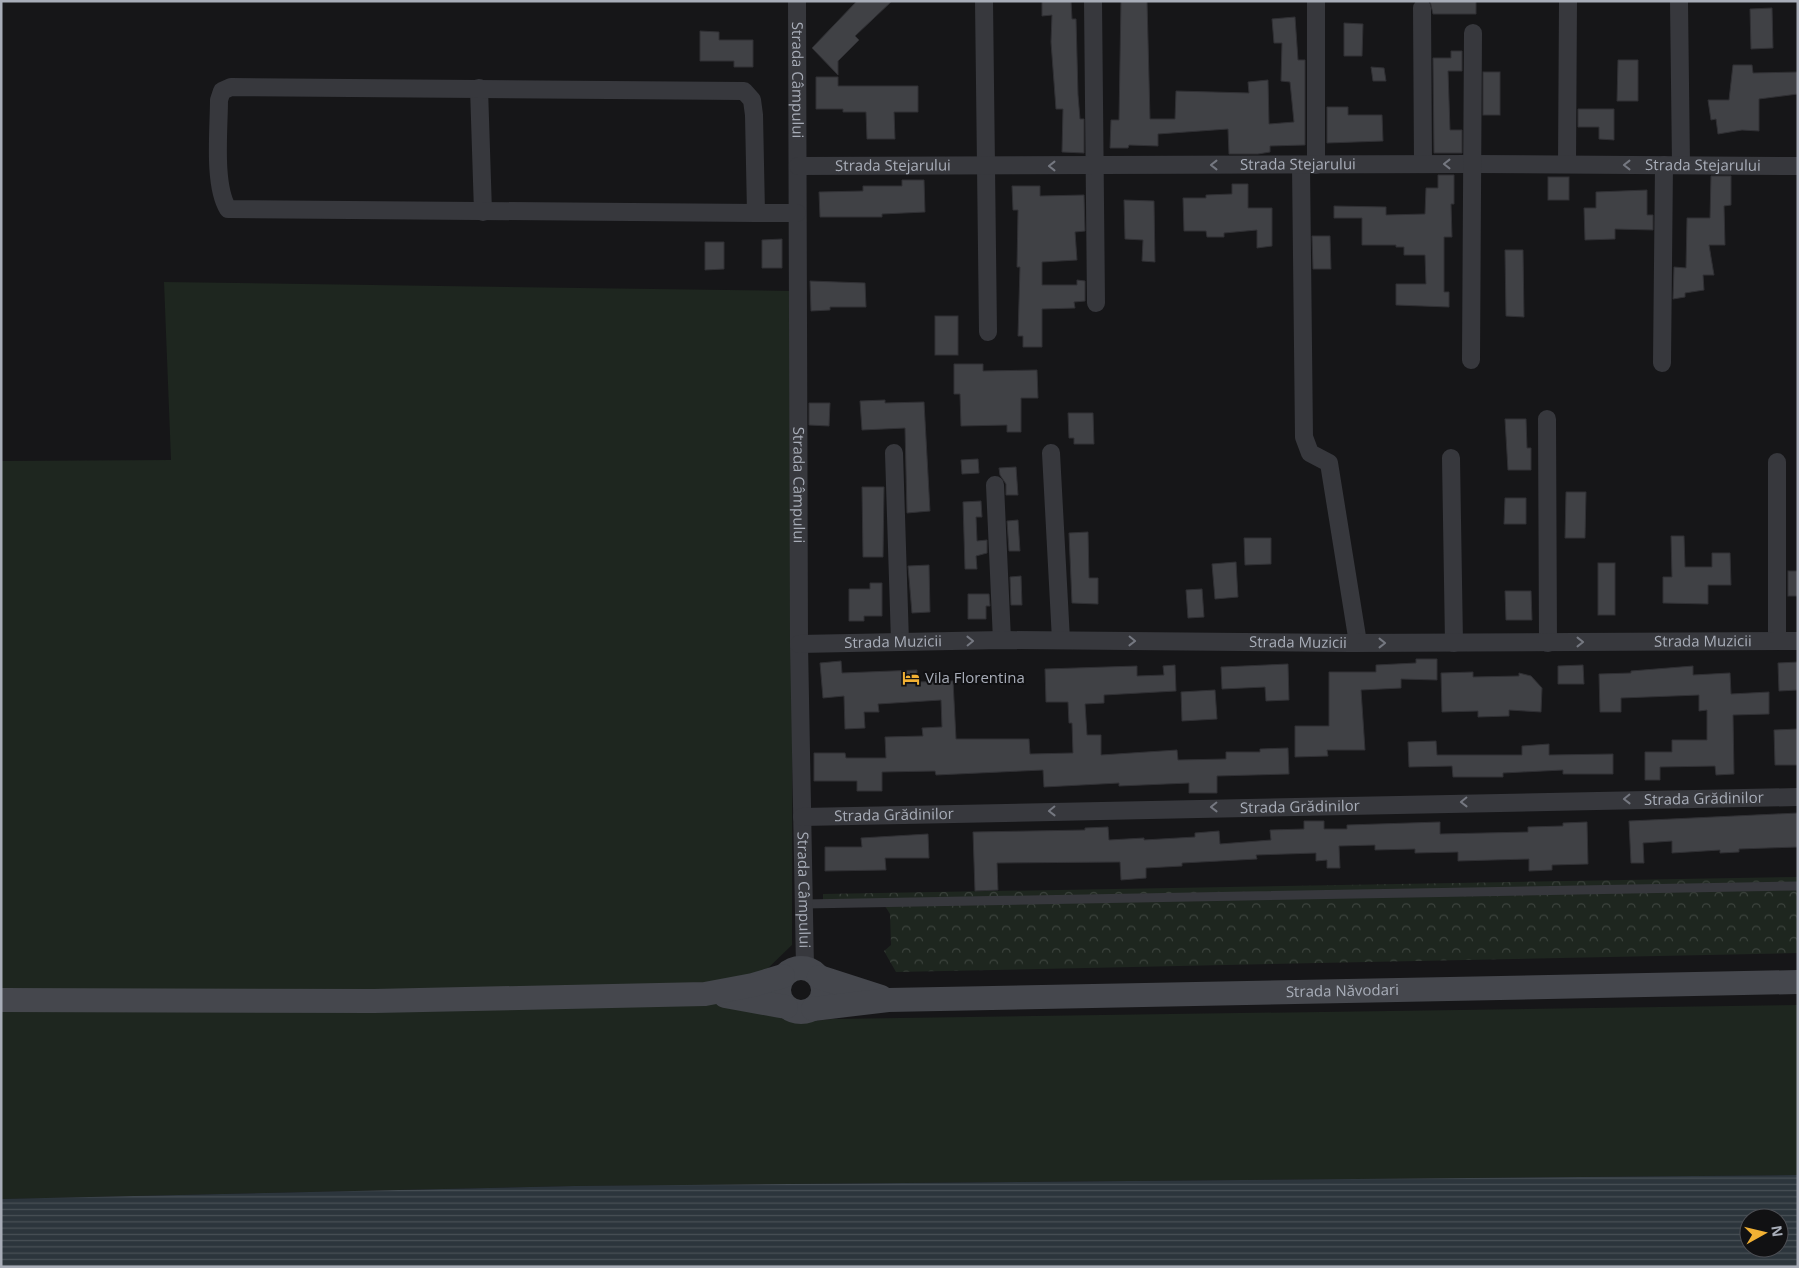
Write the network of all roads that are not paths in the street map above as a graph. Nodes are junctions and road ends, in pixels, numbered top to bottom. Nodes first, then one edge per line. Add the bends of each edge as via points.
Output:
1 (797, 1) edge
2 (984, 1) edge
3 (1093, 1) edge
4 (1316, 1) edge
5 (1568, 1) edge
6 (1680, 2) edge
7 (1422, 8) dead end
8 (1473, 33) dead end
9 (479, 88) junction
10 (1423, 164) junction
11 (1473, 164) junction
12 (1567, 164) junction
13 (1308, 165) junction
14 (1673, 165) junction
15 (798, 166) junction
16 (987, 166) junction
17 (1095, 166) junction
18 (1798, 166) edge
19 (483, 212) junction
20 (756, 213) junction
21 (797, 213) junction
22 (1096, 303) dead end
23 (988, 332) dead end
24 (1471, 360) dead end
25 (1662, 363) dead end
26 (1548, 419) dead end
27 (894, 453) dead end
28 (1051, 453) dead end
29 (1451, 458) dead end
30 (1777, 462) dead end
31 (994, 486) dead end
32 (1002, 640) junction
33 (1061, 640) junction
34 (1777, 641) junction
35 (1798, 641) edge
36 (900, 642) junction
37 (1358, 643) junction
38 (1454, 643) junction
39 (1548, 643) junction
40 (799, 644) junction
41 (1798, 796) edge
42 (802, 817) junction
43 (1798, 886) edge
44 (804, 904) junction
45 (802, 974) junction
46 (1798, 982) edge
47 (709, 994) junction
48 (1, 1000) edge
49 (888, 1000) junction
50 (786, 1007) junction
51 (813, 1009) junction

1 - 15 street, Strada Câmpului
2 - 16 street
3 - 17 street
4 - 13 street
5 - 12 street
6 - 14 street
7 - 10 street
8 - 11 street
9 - 19 street
9 - 19 street via 231,87 222,91 219,100 220,183 221,198 228,209
9 - 20 street via 744,91 752,100 754,115
11 -> 10 street, Strada Stejarului
10 - 13 street, Strada Stejarului
11 - 12 street, Strada Stejarului
11 - 24 street
14 -> 12 street, Strada Stejarului
13 -> 17 street, Strada Stejarului
13 - 37 street via 1304,437 1310,453 1329,463
14 - 18 street, Strada Stejarului
14 - 25 street
15 - 16 street, Strada Stejarului
15 - 21 street, Strada Câmpului
17 -> 16 street, Strada Stejarului
16 - 23 street
17 - 22 street
19 - 20 street
20 - 21 street
21 - 40 street, Strada Câmpului
26 - 39 street
27 - 36 street
28 - 33 street
29 - 38 street
30 - 34 street
31 - 32 street
32 - 33 street, Strada Muzicii
36 -> 32 street, Strada Muzicii
33 -> 37 street, Strada Muzicii
34 - 35 street, Strada Muzicii
39 -> 34 street, Strada Muzicii
36 - 40 street, Strada Muzicii
37 -> 38 street, Strada Muzicii
38 - 39 street, Strada Muzicii
40 - 42 street, Strada Câmpului
41 -> 42 street, Strada Grădinilor
42 - 44 street, Strada Câmpului
43 - 44 lane
44 - 45 street, Strada Câmpului
45 - 47 main road
45 - 49 main road, Strada Năvodari
45 - 50 main road via 778,987 778,994
45 - 51 main road via 822,983 822,998
46 - 49 main road, Strada Năvodari
47 - 48 main road via 374,1001
47 - 50 main road
49 - 51 main road, Strada Năvodari
50 - 51 main road via 799,1012

